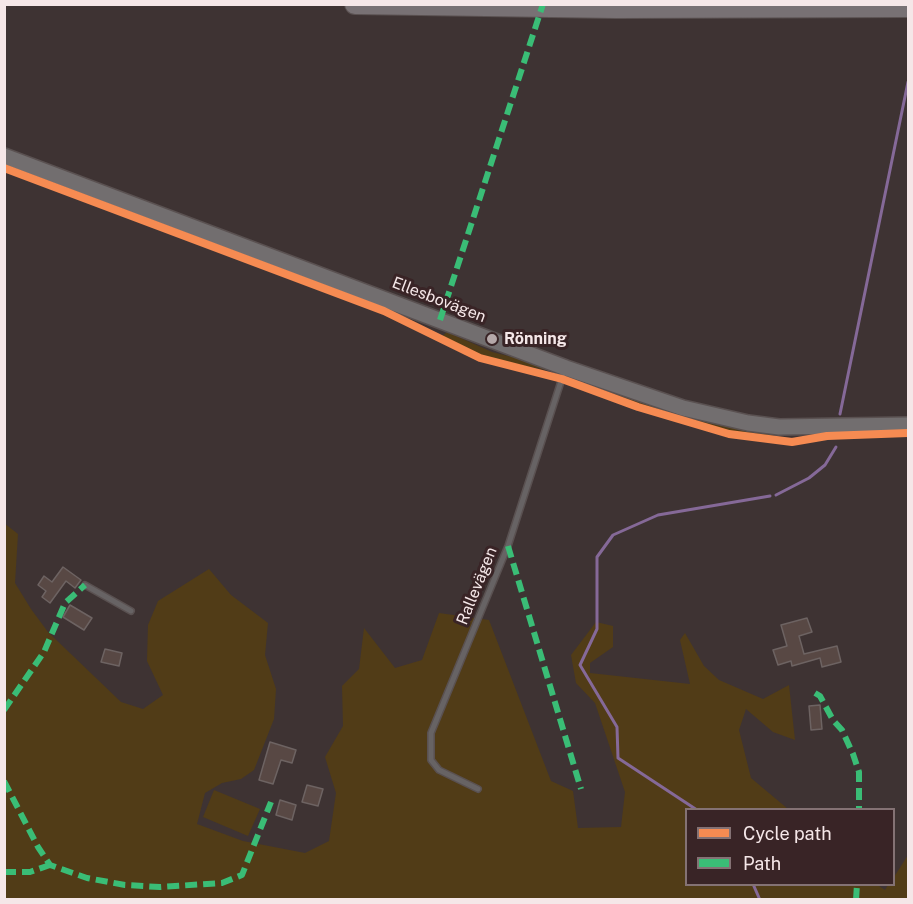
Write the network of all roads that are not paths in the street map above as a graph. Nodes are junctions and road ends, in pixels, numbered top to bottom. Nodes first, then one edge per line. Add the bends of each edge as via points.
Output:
1 (356, 4) edge
2 (909, 7) edge
3 (4, 156) edge
4 (566, 368) junction
5 (909, 425) edge
6 (85, 585) dead end
7 (132, 611) dead end
8 (478, 789) dead end

1 - 2 highway
3 - 4 main road, Ellesbovägen
4 - 5 main road, Ellesbovägen via 683,408 748,423 806,428
4 - 8 lane, Rallevägen via 508,546 431,733 431,759 440,770
6 - 7 lane

